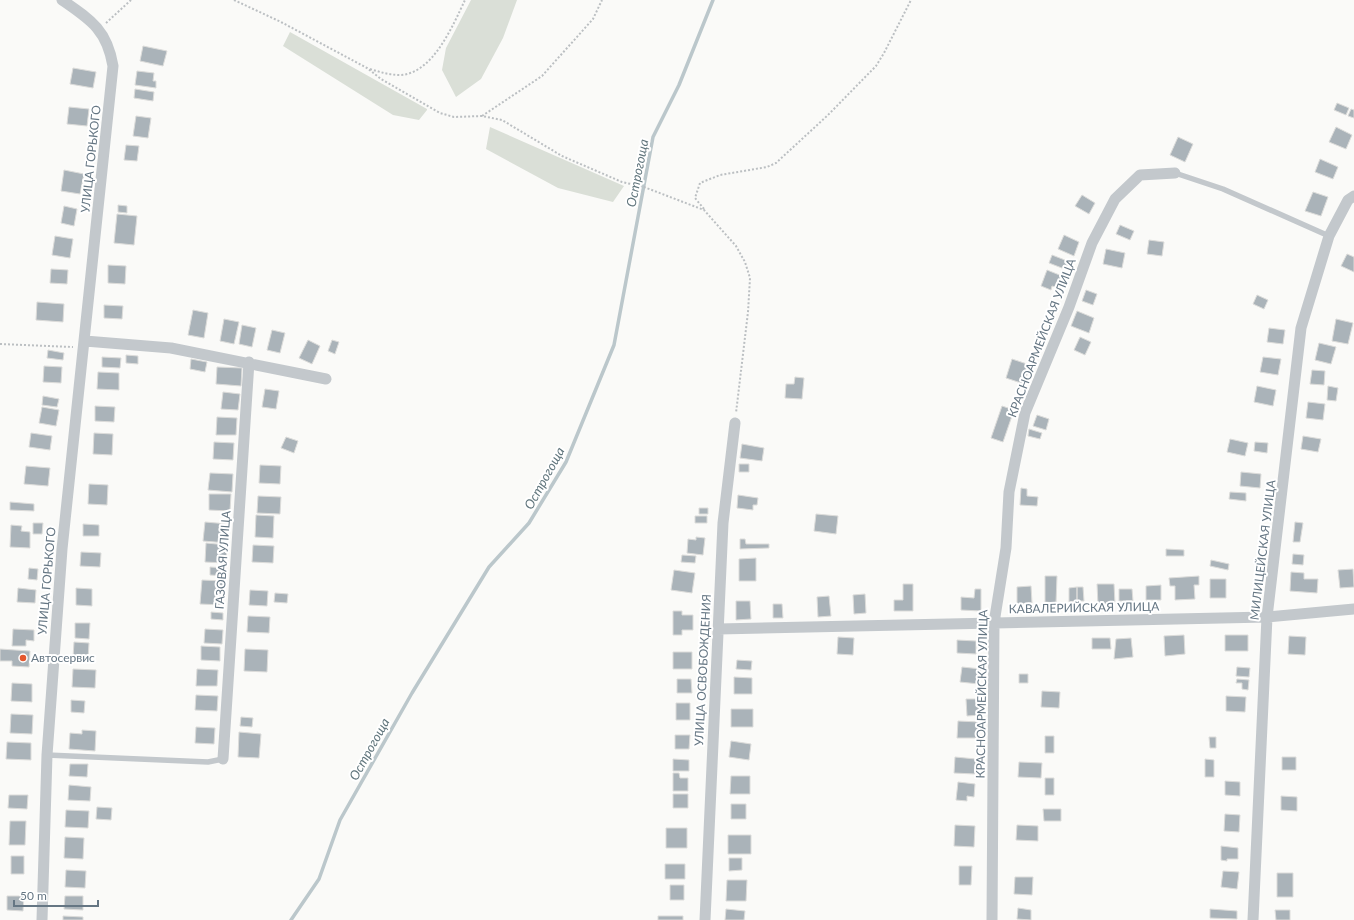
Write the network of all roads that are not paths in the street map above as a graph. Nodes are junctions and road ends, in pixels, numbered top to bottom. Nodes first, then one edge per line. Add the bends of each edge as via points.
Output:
1 (62, 0) edge
2 (1175, 173) joint
3 (1354, 196) edge
4 (1328, 236) junction
5 (84, 344) junction
6 (249, 362) junction
7 (326, 379) dead end
8 (735, 423) road end
9 (1354, 609) edge
10 (1267, 617) junction
11 (994, 623) junction
12 (718, 629) junction
13 (47, 755) junction
14 (223, 759) joint
15 (42, 920) edge
16 (705, 920) edge
17 (992, 920) edge
18 (1253, 920) edge

1 - 5 street, УЛИЦА ГОРЬКОГО via 83,14 99,30 110,48 113,66
2 - 4 lane via 1223,189
2 - 11 street, КРАСНОАРМЕЙСКАЯ УЛИЦА via 1140,175 1115,199 1092,243 1069,307 1025,413 1009,492 1006,548
3 - 4 street, МИЛИЦЕЙСКАЯ УЛИЦА via 1348,200
4 - 10 street, МИЛИЦЕЙСКАЯ УЛИЦА via 1301,328
5 - 6 street via 171,348
5 - 13 street, УЛИЦА ГОРЬКОГО via 62,549
6 - 7 street
6 - 14 street, ГАЗОВАЯ УЛИЦА
8 - 12 street, УЛИЦА ОСВОБОЖДЕНИЯ via 723,523
9 - 10 street, КАВАЛЕРИЙСКАЯ УЛИЦА
10 - 11 street, КАВАЛЕРИЙСКАЯ УЛИЦА
10 - 18 street, МИЛИЦЕЙСКАЯ УЛИЦА
11 - 12 street, КАВАЛЕРИЙСКАЯ УЛИЦА
11 - 17 street, КРАСНОАРМЕЙСКАЯ УЛИЦА
12 - 16 street, УЛИЦА ОСВОБОЖДЕНИЯ
13 - 14 lane via 208,762
13 - 15 street, УЛИЦА ГОРЬКОГО

